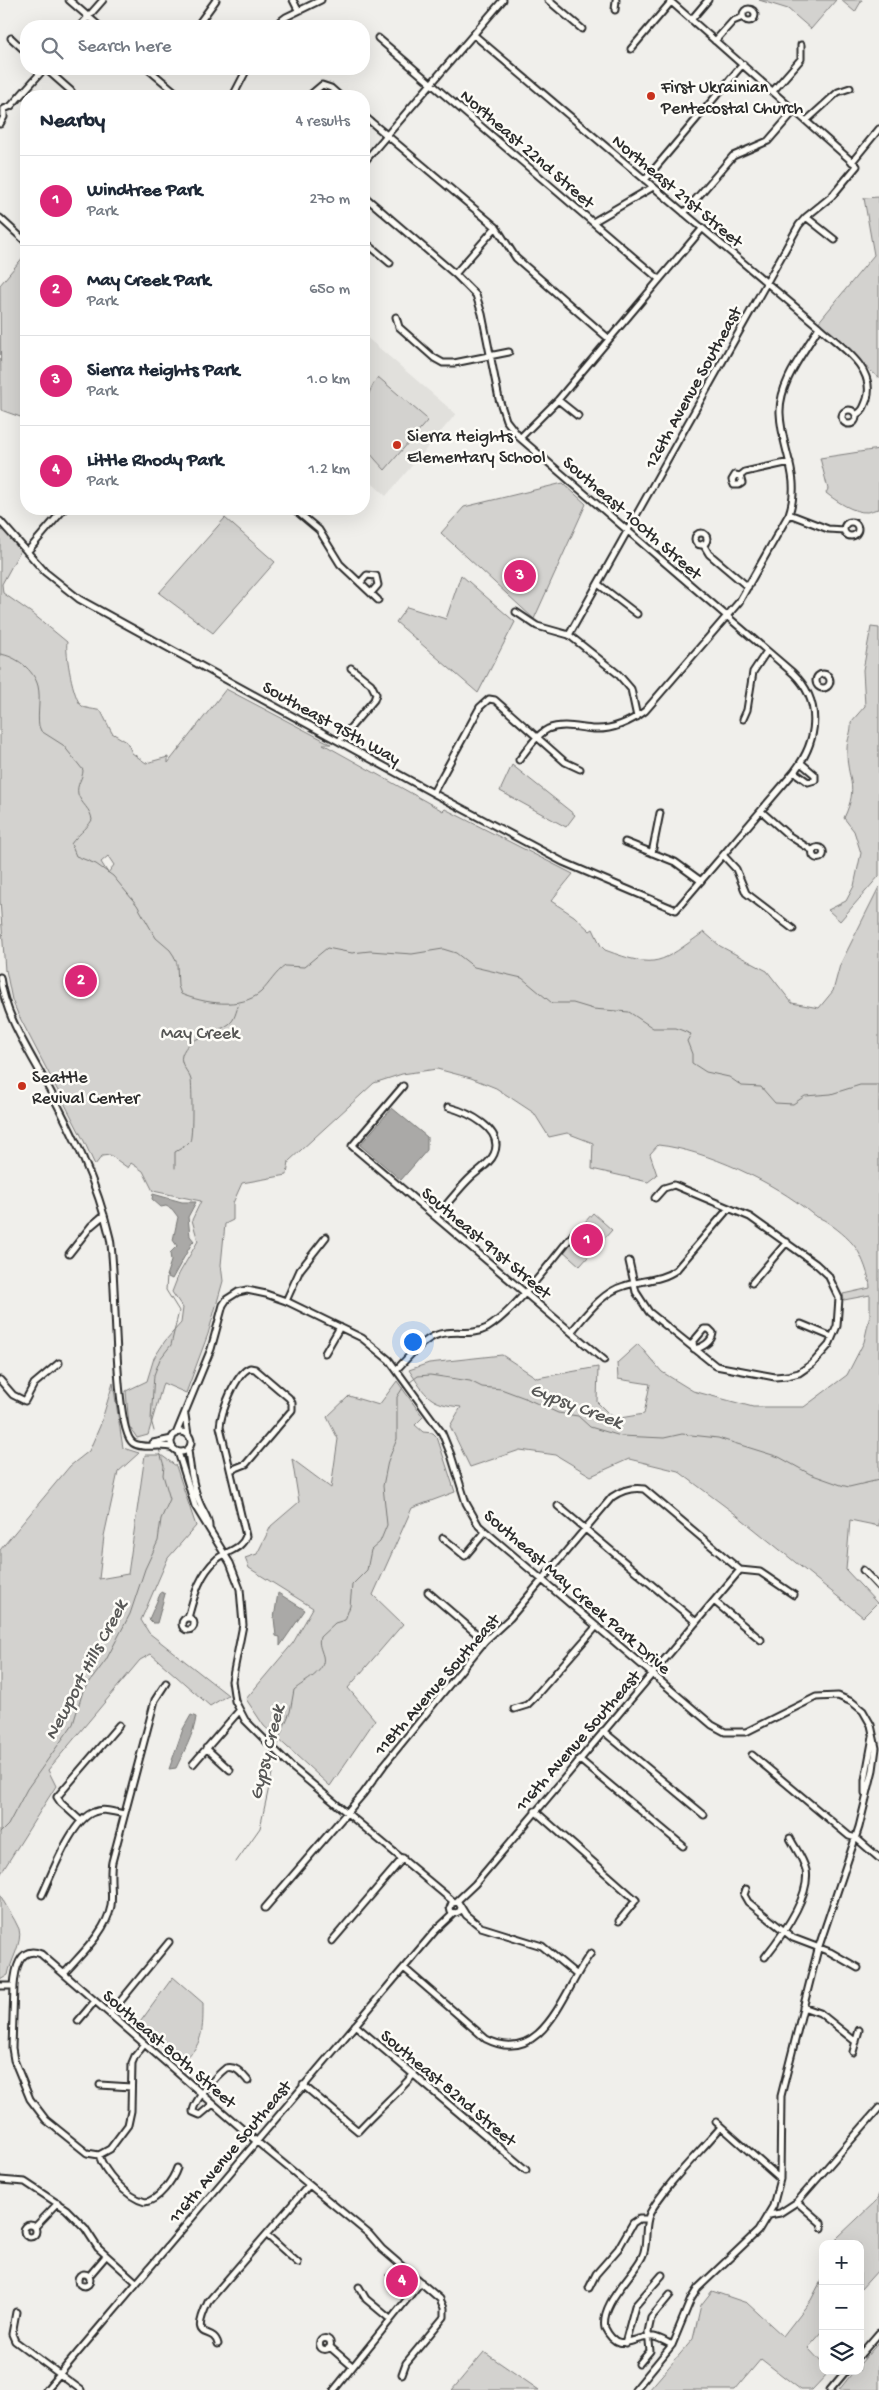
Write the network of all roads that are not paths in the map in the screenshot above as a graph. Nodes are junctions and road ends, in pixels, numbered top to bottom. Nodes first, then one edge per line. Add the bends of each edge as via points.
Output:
1 (69, 0) edge
2 (103, 0) edge
3 (216, 0) edge
4 (293, 0) edge
5 (321, 0) edge
6 (548, 0) edge
7 (616, 0) edge
8 (708, 0) edge
9 (500, 1) edge
10 (670, 1) edge
11 (298, 10) junction
12 (615, 10) dead end
13 (88, 17) junction
14 (743, 17) dead end
15 (85, 20) edge
16 (92, 20) edge
17 (202, 20) edge
18 (283, 20) edge
19 (692, 20) junction
20 (582, 29) dead end
21 (474, 35) junction
22 (11, 38) dead end
23 (378, 38) dead end
24 (715, 41) junction
25 (801, 44) dead end
26 (20, 46) edge
27 (631, 49) dead end
28 (743, 64) junction
29 (39, 75) edge
30 (52, 75) edge
31 (155, 75) edge
32 (244, 75) edge
33 (432, 84) junction
34 (850, 88) dead end
35 (26, 90) edge
36 (70, 90) edge
37 (173, 90) edge
38 (236, 90) edge
39 (316, 90) edge
40 (333, 90) edge
41 (774, 90) junction
42 (20, 96) edge
43 (2, 109) edge
44 (795, 110) junction
45 (370, 121) edge
46 (806, 121) junction
47 (0, 124) edge
48 (879, 129) edge
49 (387, 136) junction
50 (370, 155) edge
51 (852, 162) junction
52 (645, 180) junction
53 (653, 187) junction
54 (370, 201) edge
55 (684, 213) junction
56 (806, 217) junction
57 (0, 218) edge
58 (593, 222) junction
59 (496, 227) junction
60 (702, 229) junction
61 (20, 236) edge
62 (835, 240) dead end
63 (370, 245) edge
64 (390, 263) dead end
65 (455, 274) junction
66 (659, 279) junction
67 (766, 282) junction
68 (396, 317) dead end
69 (820, 328) junction
70 (608, 338) junction
71 (509, 352) dead end
72 (490, 356) junction
73 (558, 400) junction
74 (856, 415) dead end
75 (578, 416) dead end
76 (520, 438) junction
77 (790, 462) junction
78 (740, 476) dead end
79 (789, 514) junction
80 (59, 515) edge
81 (301, 515) edge
82 (0, 521) edge
83 (628, 530) junction
84 (844, 530) dead end
85 (703, 544) dead end
86 (27, 552) junction
87 (360, 583) junction
88 (598, 584) junction
89 (748, 587) junction
90 (371, 593) junction
91 (378, 600) dead end
92 (516, 612) dead end
93 (637, 614) dead end
94 (728, 617) junction
95 (569, 634) junction
96 (767, 651) junction
97 (350, 668) dead end
98 (816, 684) dead end
99 (806, 689) junction
100 (637, 717) junction
101 (742, 719) dead end
102 (537, 738) junction
103 (339, 741) junction
104 (519, 760) dead end
105 (801, 763) junction
106 (580, 769) dead end
107 (794, 772) junction
108 (433, 793) junction
109 (761, 811) junction
110 (660, 812) dead end
111 (625, 842) dead end
112 (813, 851) dead end
113 (652, 853) junction
114 (723, 855) junction
115 (701, 881) junction
116 (793, 929) dead end
117 (0, 977) edge
118 (403, 1086) dead end
119 (448, 1107) dead end
120 (655, 1198) dead end
121 (730, 1208) junction
122 (104, 1215) junction
123 (436, 1217) junction
124 (575, 1232) dead end
125 (326, 1237) dead end
126 (786, 1242) junction
127 (69, 1254) dead end
128 (629, 1261) dead end
129 (634, 1283) junction
130 (752, 1283) dead end
131 (524, 1292) junction
132 (286, 1301) junction
133 (801, 1324) dead end
134 (340, 1327) junction
135 (571, 1332) junction
136 (832, 1337) junction
137 (694, 1349) junction
138 (325, 1353) dead end
139 (604, 1360) dead end
140 (59, 1363) dead end
141 (397, 1369) junction
142 (0, 1380) edge
143 (185, 1412) junction
144 (176, 1434) junction
145 (188, 1435) junction
146 (172, 1439) junction
147 (148, 1445) junction
148 (173, 1448) junction
149 (188, 1450) junction
150 (178, 1452) junction
151 (231, 1470) junction
152 (558, 1506) dead end
153 (209, 1528) junction
154 (584, 1528) junction
155 (485, 1532) junction
156 (443, 1538) dead end
157 (225, 1554) junction
158 (740, 1570) junction
159 (863, 1570) dead end
160 (541, 1580) junction
161 (879, 1587) edge
162 (428, 1592) dead end
163 (794, 1596) dead end
164 (714, 1601) junction
165 (188, 1618) dead end
166 (696, 1622) junction
167 (596, 1627) junction
168 (761, 1640) dead end
169 (485, 1641) junction
170 (652, 1674) junction
171 (166, 1683) dead end
172 (514, 1709) dead end
173 (239, 1711) junction
174 (119, 1725) dead end
175 (604, 1731) junction
176 (873, 1735) junction
177 (206, 1748) junction
178 (752, 1755) dead end
179 (579, 1759) junction
180 (877, 1763) edge
181 (193, 1764) dead end
182 (230, 1770) dead end
183 (876, 1770) edge
184 (865, 1796) junction
185 (534, 1811) junction
186 (346, 1812) junction
187 (124, 1814) junction
188 (704, 1815) dead end
189 (80, 1821) junction
190 (790, 1838) dead end
191 (856, 1838) junction
192 (683, 1846) dead end
193 (403, 1858) junction
194 (879, 1858) edge
195 (475, 1884) junction
196 (746, 1889) dead end
197 (42, 1895) dead end
198 (453, 1904) junction
199 (461, 1906) junction
200 (264, 1908) dead end
201 (455, 1913) junction
202 (472, 1921) junction
203 (619, 1921) dead end
204 (435, 1931) junction
205 (784, 1933) junction
206 (332, 1941) dead end
207 (170, 1942) dead end
208 (818, 1949) junction
209 (591, 1953) dead end
210 (764, 1957) dead end
211 (404, 1968) junction
212 (858, 1968) dead end
213 (64, 1974) junction
214 (577, 1975) junction
215 (0, 1986) edge
216 (14, 1986) junction
217 (95, 2001) junction
218 (803, 2007) junction
219 (110, 2014) junction
220 (78, 2021) dead end
221 (355, 2025) junction
222 (859, 2030) dead end
223 (856, 2042) junction
224 (144, 2044) junction
225 (853, 2052) dead end
226 (414, 2074) junction
227 (248, 2082) dead end
228 (100, 2085) dead end
229 (303, 2085) junction
230 (131, 2087) junction
231 (202, 2094) junction
232 (213, 2104) junction
233 (879, 2108) edge
234 (716, 2122) dead end
235 (721, 2127) junction
236 (256, 2141) junction
237 (99, 2155) junction
238 (177, 2168) dead end
239 (526, 2170) dead end
240 (780, 2179) junction
241 (0, 2180) edge
242 (309, 2185) junction
243 (797, 2202) junction
244 (58, 2203) junction
245 (768, 2215) junction
246 (647, 2219) junction
247 (35, 2227) dead end
248 (822, 2228) dead end
249 (267, 2235) junction
250 (106, 2256) junction
251 (298, 2262) dead end
252 (662, 2275) dead end
253 (89, 2276) dead end
254 (136, 2282) junction
255 (421, 2282) junction
256 (359, 2288) dead end
257 (589, 2288) dead end
258 (670, 2295) dead end
259 (16, 2312) dead end
260 (390, 2319) junction
261 (879, 2333) edge
262 (649, 2338) junction
263 (625, 2343) junction
264 (218, 2344) dead end
265 (672, 2345) junction
266 (330, 2347) dead end
267 (864, 2350) edge
268 (639, 2364) dead end
269 (352, 2366) junction
270 (60, 2373) junction
271 (402, 2374) dead end
272 (843, 2375) edge
273 (46, 2390) edge
274 (81, 2390) edge
275 (334, 2390) edge
276 (635, 2390) edge
277 (830, 2390) edge

1 - 13 street
2 - 13 street
3 - 17 street
4 - 11 street
5 - 11 street
6 - 20 street
7 - 12 street
8 - 19 street
9 - 21 street
10 - 19 street
10 - 27 street
11 - 18 street
13 - 15 street
13 - 16 street
14 - 24 street via 730,24
19 - 24 street
21 - 33 street
21 - 52 street, Northeast 21st Street
22 - 26 street
23 - 33 street, Northeast 22nd Street
24 - 28 street
25 - 41 street via 801,59
28 - 41 street
28 - 52 street
29 - 35 street
30 - 36 street
31 - 37 street
32 - 38 street
33 - 49 street
33 - 58 street, Northeast 22nd Street
34 - 46 street via 838,92
39 - 40 street via 322,85
41 - 44 street
42 - 43 street via 11,106
43 - 47 street via 4,117
44 - 46 street
44 - 55 street via 768,141 732,156
45 - 49 street
46 - 51 street
48 - 51 street
49 - 50 street
49 - 59 street
51 - 56 street, 126th Avenue Southeast via 857,166 832,196
52 - 53 street, Northeast 21st Street
53 - 55 street, Northeast 21st Street
53 - 58 street
54 - 65 street, Southeast 100th Street
55 - 60 street, Northeast 21st Street
56 - 62 street
56 - 67 street, 126th Avenue Southeast
57 - 61 street
58 - 66 street, Northeast 22nd Street
59 - 65 street
59 - 70 street via 516,258
60 - 66 street
60 - 67 street, Northeast 21st Street
63 - 64 street
65 - 72 street, Southeast 100th Street via 468,285 480,304
66 - 70 street
67 - 69 street, Northeast 21st Street
67 - 83 street, 126th Avenue Southeast
68 - 72 street via 399,326 443,363
69 - 74 street, Northeast 21st Street via 862,369 868,380 864,407
69 - 77 street via 788,378 782,394 780,414
70 - 73 street
71 - 72 street
72 - 76 street, Southeast 100th Street via 503,412
73 - 75 street
73 - 76 street
76 - 83 street, Southeast 100th Street
77 - 78 street via 745,472
77 - 79 street via 795,487
79 - 84 street via 828,529
79 - 89 street
80 - 86 street
81 - 87 street via 319,530 340,564
82 - 86 street, Southeast 95th Way
83 - 88 street, 126th Avenue Southeast
83 - 94 street, Southeast 100th Street
85 - 89 street via 709,554
86 - 103 street, Southeast 95th Way via 54,581 79,599
87 - 90 street
87 - 90 street via 367,575 376,576 378,585
88 - 93 street
88 - 95 street, 126th Avenue Southeast
89 - 94 street
90 - 91 street
92 - 95 street via 537,626
94 - 96 street, Southeast 100th Street
94 - 100 street via 652,705
95 - 100 street via 627,682
96 - 99 street, Southeast 100th Street via 794,673
96 - 101 street via 753,672 747,710
97 - 103 street via 375,690 374,700
98 - 99 street
99 - 105 street via 815,722 811,746
100 - 102 street via 604,729 553,728
102 - 104 street
102 - 106 street via 565,762
102 - 108 street via 494,700 483,702
103 - 108 street, Southeast 95th Way
105 - 107 street
105 - 107 street via 815,775 815,780 808,782
107 - 109 street
108 - 115 street, Southeast 95th Way via 563,862 676,910
109 - 112 street via 794,840
109 - 114 street
110 - 113 street
111 - 113 street
113 - 115 street via 675,862
114 - 115 street
114 - 116 street via 736,869 746,893
117 - 122 street via 15,1026 77,1142
118 - 123 street, Southeast 91st Street via 352,1146
119 - 123 street via 459,1110 489,1129 496,1148 491,1160 469,1179
120 - 121 street via 664,1188 674,1185
121 - 126 street via 750,1217
121 - 129 street via 676,1270 666,1276
122 - 127 street
122 - 147 street via 113,1256 124,1428 134,1443
123 - 131 street, Southeast 91st Street
124 - 131 street
125 - 132 street via 300,1270
126 - 130 street
126 - 136 street via 822,1269 834,1283 839,1298 838,1319
128 - 129 street
129 - 135 street via 608,1295
129 - 137 street via 649,1312
131 - 135 street, Southeast 91st Street
131 - 141 street via 488,1327 476,1332 436,1335
132 - 134 street, Southeast May Creek Park Drive
132 - 143 street, Southeast May Creek Park Drive via 247,1290 227,1299
133 - 136 street
134 - 138 street
134 - 141 street, Southeast May Creek Park Drive via 375,1347
135 - 139 street, Southeast 91st Street
136 - 137 street via 818,1360 799,1373 787,1376 723,1368
137 - 137 street via 712,1338 710,1329 702,1331 693,1342
140 - 142 street via 34,1384 25,1401 13,1396
141 - 155 street, Southeast May Creek Park Drive via 442,1433 468,1509
143 - 144 street, Southeast May Creek Park Drive
143 - 145 street, Southeast May Creek Park Drive
144 - 145 street
144 - 146 street
145 - 149 street via 191,1441
146 - 147 street
146 - 148 street
147 - 148 street
148 - 150 street
149 - 150 street
149 - 153 street via 199,1504
150 - 153 street via 195,1506
151 - 151 street via 220,1427 221,1419 239,1375 250,1368 289,1398 292,1410 246,1464
151 - 157 street via 246,1536 244,1543
152 - 154 street
153 - 157 street
154 - 158 street, 118th Avenue Southeast via 619,1492 644,1489
154 - 160 street, 118th Avenue Southeast
154 - 166 street
155 - 156 street via 465,1556
155 - 160 street, Southeast May Creek Park Drive
157 - 165 street via 201,1578
157 - 173 street via 235,1573 243,1602 242,1635 232,1681
158 - 163 street via 760,1572
158 - 164 street, 116th Avenue Southeast
159 - 161 street
160 - 167 street, Southeast May Creek Park Drive
160 - 169 street, 118th Avenue Southeast via 510,1618
162 - 169 street
164 - 166 street, 116th Avenue Southeast
164 - 168 street
166 - 170 street, 116th Avenue Southeast
167 - 170 street, Southeast May Creek Park Drive
167 - 172 street via 533,1699 527,1705
169 - 186 street, 118th Avenue Southeast
170 - 175 street, 116th Avenue Southeast
170 - 176 street, Southeast May Creek Park Drive via 712,1725 726,1732 746,1732 807,1701 830,1696 852,1702 863,1711
171 - 187 street via 155,1700
173 - 177 street
173 - 186 street via 268,1745
174 - 189 street via 57,1797
175 - 179 street, 116th Avenue Southeast
175 - 188 street
176 - 180 street
176 - 184 street
177 - 181 street
177 - 182 street
178 - 191 street via 849,1836
179 - 185 street, 116th Avenue Southeast
179 - 192 street
180 - 183 street
183 - 184 street
184 - 191 street
185 - 195 street, 116th Avenue Southeast
185 - 203 street via 636,1900
186 - 193 street
186 - 200 street, 118th Avenue Southeast
187 - 189 street via 103,1810 93,1812
187 - 213 street via 110,1872 112,1898 107,1920
189 - 197 street
190 - 205 street via 805,1865 806,1877 795,1912
191 - 194 street
191 - 208 street
193 - 198 street
193 - 206 street
195 - 198 street, 116th Avenue Southeast
195 - 199 street, 116th Avenue Southeast
196 - 205 street via 744,1895 748,1902
198 - 199 street
198 - 201 street
198 - 204 street, 116th Avenue Southeast
199 - 201 street, 116th Avenue Southeast
199 - 202 street
201 - 202 street
201 - 204 street, 116th Avenue Southeast
202 - 214 street via 486,1930 542,1946
204 - 211 street, 116th Avenue Southeast
205 - 208 street
205 - 210 street
207 - 219 street
208 - 212 street via 835,1954
208 - 218 street
209 - 214 street
211 - 214 street via 486,2038 513,2045 538,2034 562,2005
211 - 221 street, 116th Avenue Southeast
213 - 216 street, Southeast 80th Street via 41,1954 33,1952 19,1961
213 - 217 street, Southeast 80th Street
215 - 216 street
216 - 237 street via 12,2048 30,2099 46,2120 82,2151
217 - 219 street, Southeast 80th Street
217 - 220 street
218 - 223 street via 820,2013
218 - 240 street via 780,2103
219 - 224 street, Southeast 80th Street
221 - 226 street, Southeast 82nd Street
221 - 229 street, 116th Avenue Southeast
222 - 223 street
223 - 225 street
224 - 230 street via 133,2059
224 - 231 street, Southeast 80th Street
226 - 229 street via 392,2100 358,2131
226 - 239 street, Southeast 82nd Street
227 - 231 street via 238,2070 226,2068
228 - 230 street
229 - 236 street, 116th Avenue Southeast
230 - 237 street via 128,2125 110,2149
231 - 232 street, Southeast 80th Street
231 - 232 street via 194,2106 195,2114 200,2115
232 - 236 street, Southeast 80th Street
233 - 243 street
234 - 235 street
235 - 240 street
235 - 246 street via 660,2198
236 - 242 street, Southeast 80th Street
236 - 254 street, 116th Avenue Southeast
237 - 238 street via 109,2175 145,2202 155,2199 173,2178
240 - 245 street
241 - 244 street via 25,2182
242 - 249 street
242 - 255 street, Southeast 80th Street
243 - 245 street via 780,2213
243 - 248 street via 821,2223
244 - 247 street
244 - 250 street via 76,2217
245 - 265 street via 758,2231 698,2288
246 - 257 street via 633,2224
246 - 263 street via 644,2253 616,2292 604,2324 610,2336
249 - 251 street
249 - 264 street via 208,2302 200,2319 202,2331 216,2339
250 - 253 street
250 - 254 street
252 - 263 street via 636,2306
254 - 270 street, 116th Avenue Southeast
255 - 260 street
255 - 271 street, Southeast 80th Street via 440,2299 444,2308 442,2320 406,2363
256 - 260 street via 366,2299
258 - 262 street via 651,2318
259 - 270 street via 12,2334 15,2341
260 - 269 street
261 - 267 street
262 - 263 street
262 - 265 street via 655,2337
262 - 268 street via 650,2351
265 - 276 street
266 - 269 street
269 - 275 street
270 - 273 street, 116th Avenue Southeast
270 - 274 street
272 - 277 street

